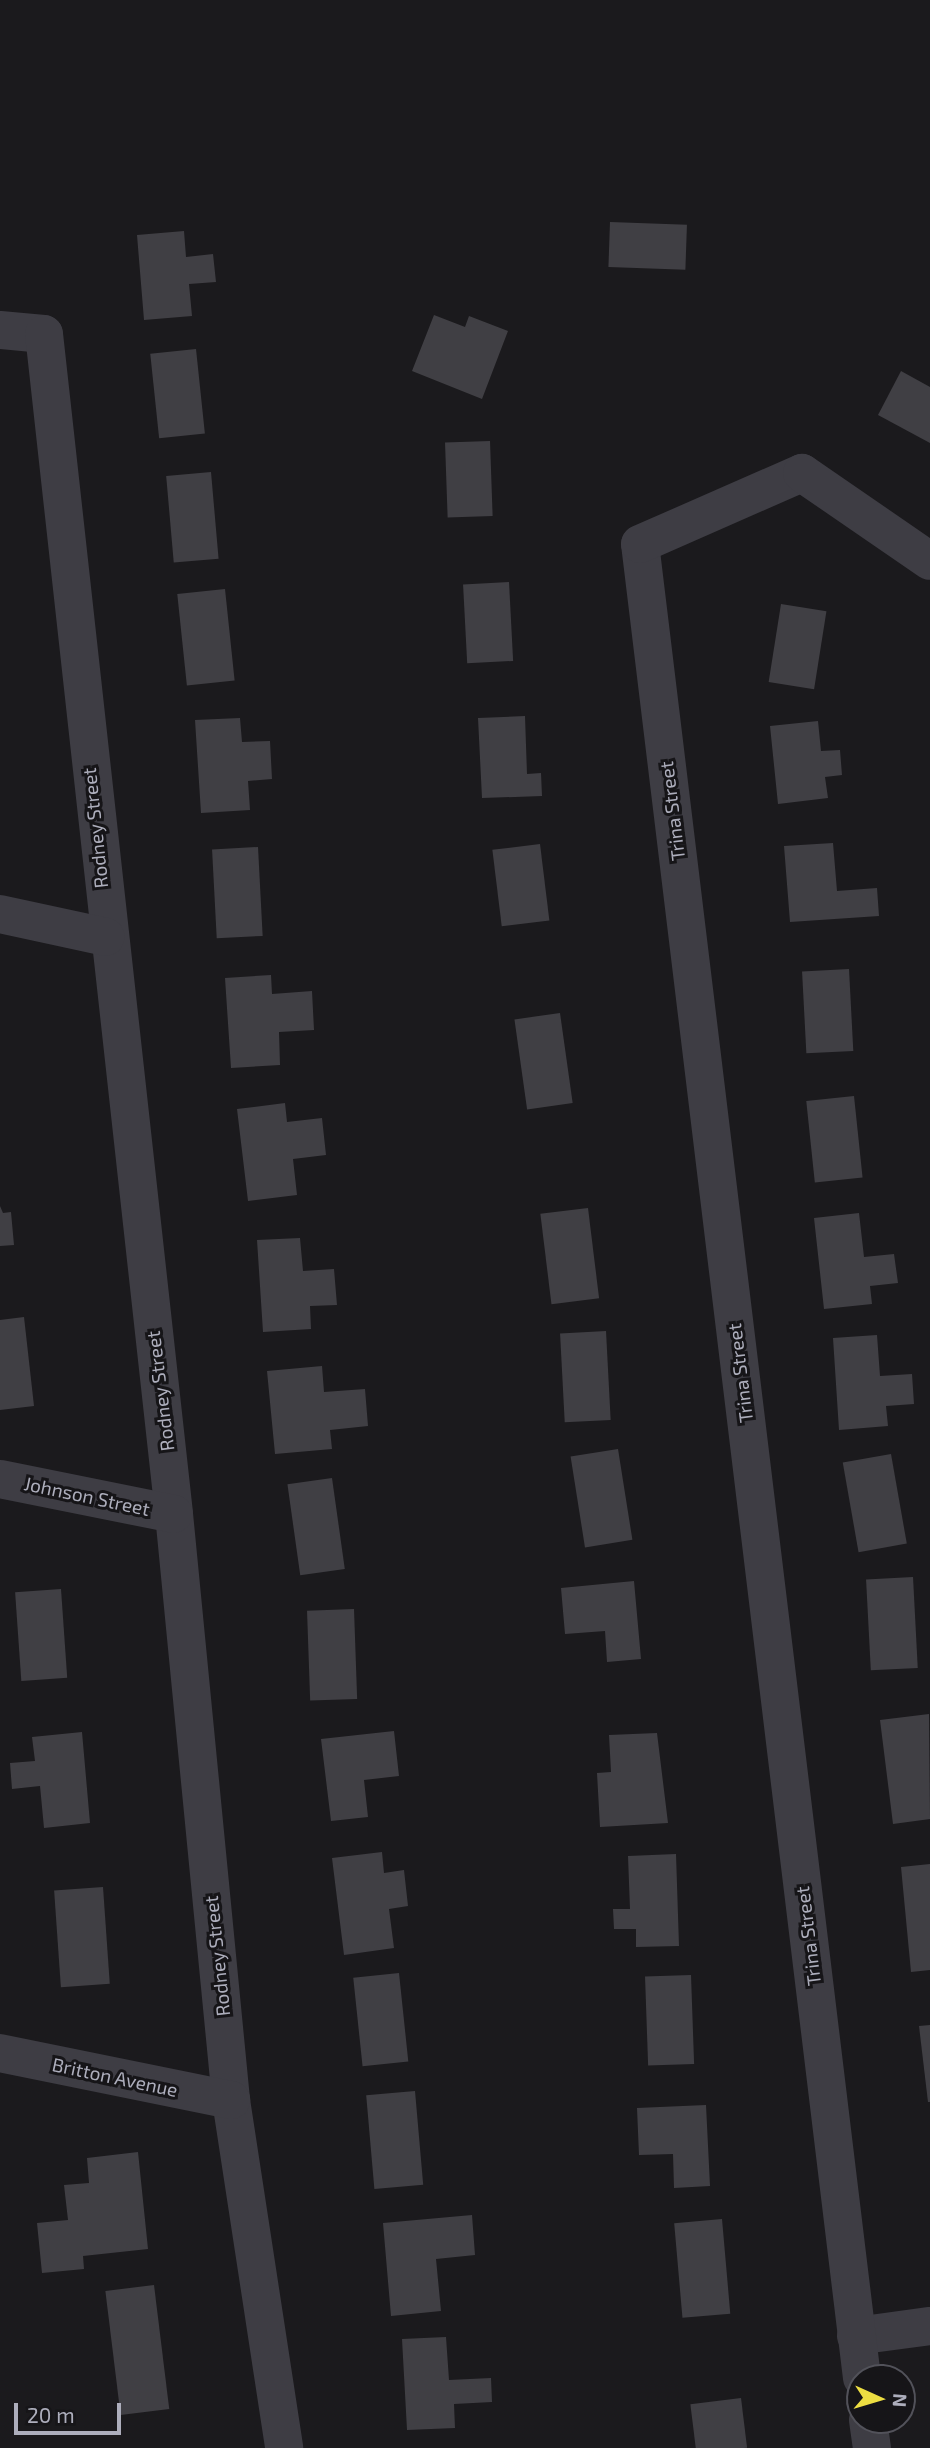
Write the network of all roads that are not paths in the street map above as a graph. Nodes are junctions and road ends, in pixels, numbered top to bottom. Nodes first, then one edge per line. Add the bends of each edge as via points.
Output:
1 (0, 330) edge
2 (930, 561) edge
3 (0, 914) edge
4 (106, 937) junction
5 (0, 1479) edge
6 (174, 1514) junction
7 (0, 2053) edge
8 (231, 2100) junction
9 (930, 2326) edge
10 (856, 2336) junction
11 (860, 2364) edge
12 (284, 2448) edge

1 - 4 street, Rodney Street via 44,334
2 - 10 street, Trina Street via 802,473 640,544
3 - 4 street
4 - 6 street, Rodney Street
5 - 6 street, Johnson Street
6 - 8 street, Rodney Street
7 - 8 street, Britton Avenue
8 - 12 street, Rodney Street
9 - 10 street
10 - 11 street, Trina Street

